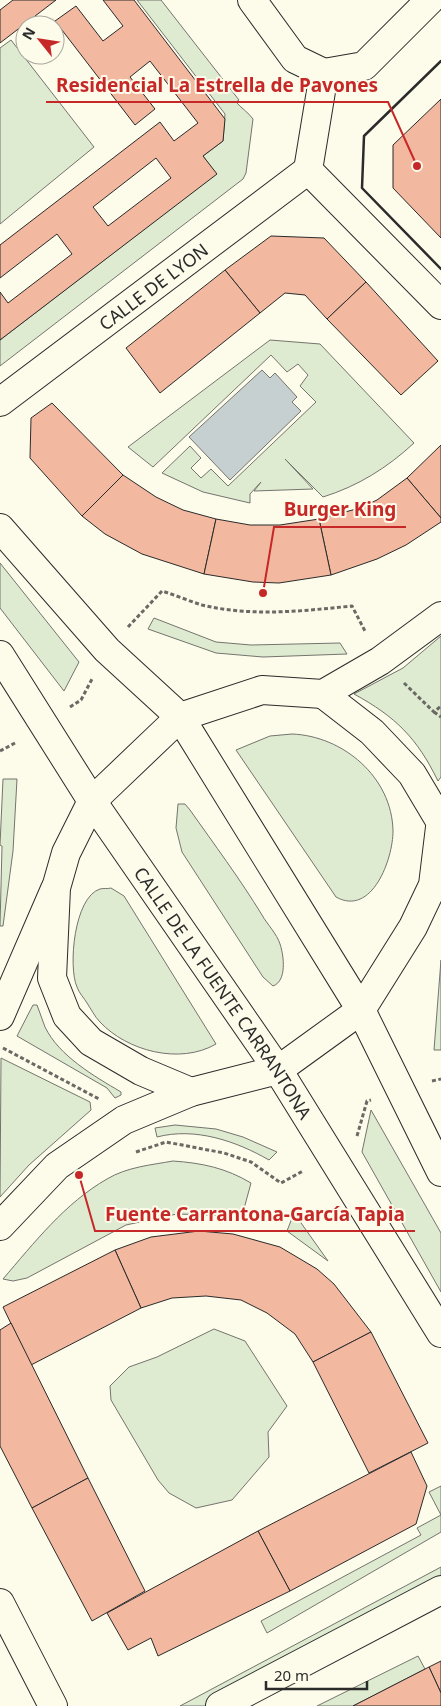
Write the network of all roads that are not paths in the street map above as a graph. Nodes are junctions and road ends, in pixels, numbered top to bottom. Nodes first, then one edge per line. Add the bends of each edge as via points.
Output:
1 (252, 0) edge
2 (430, 0) edge
3 (324, 73) junction
4 (308, 170) junction
5 (441, 305) edge
6 (0, 402) edge
7 (0, 528) edge
8 (441, 616) edge
9 (0, 655) edge
10 (323, 694) junction
11 (180, 717) junction
12 (92, 801) junction
13 (440, 820) edge
14 (56, 888) junction
15 (361, 1010) junction
16 (0, 1016) edge
17 (278, 1070) junction
18 (191, 1092) junction
19 (441, 1172) edge
20 (0, 1226) edge
21 (441, 1333) edge
22 (441, 1590) edge
23 (0, 1603) edge
24 (53, 1706) edge
25 (220, 1706) edge

1 - 3 main road via 295,59
2 - 3 main road via 364,66
3 - 4 main road
4 - 5 main road
4 - 6 main road, CALLE DE LYON
7 - 11 main road via 107,650
8 - 10 main road via 380,661
9 - 12 main road, CALLE DE LA FUENTE CARRANTONA
10 - 11 main road via 262,690
10 - 13 main road via 372,732 412,774
11 - 12 main road
11 - 15 main road
12 - 14 main road via 66,853
12 - 17 main road, CALLE DE LA FUENTE CARRANTONA
13 - 15 main road via 433,885 413,927
14 - 16 main road
14 - 18 main road via 52,978 67,1016 91,1042 142,1071
15 - 17 main road
15 - 19 main road
17 - 18 main road
17 - 21 main road, CALLE DE LA FUENTE CARRANTONA
18 - 20 main road via 124,1120 57,1166
22 - 25 main road
23 - 24 main road

